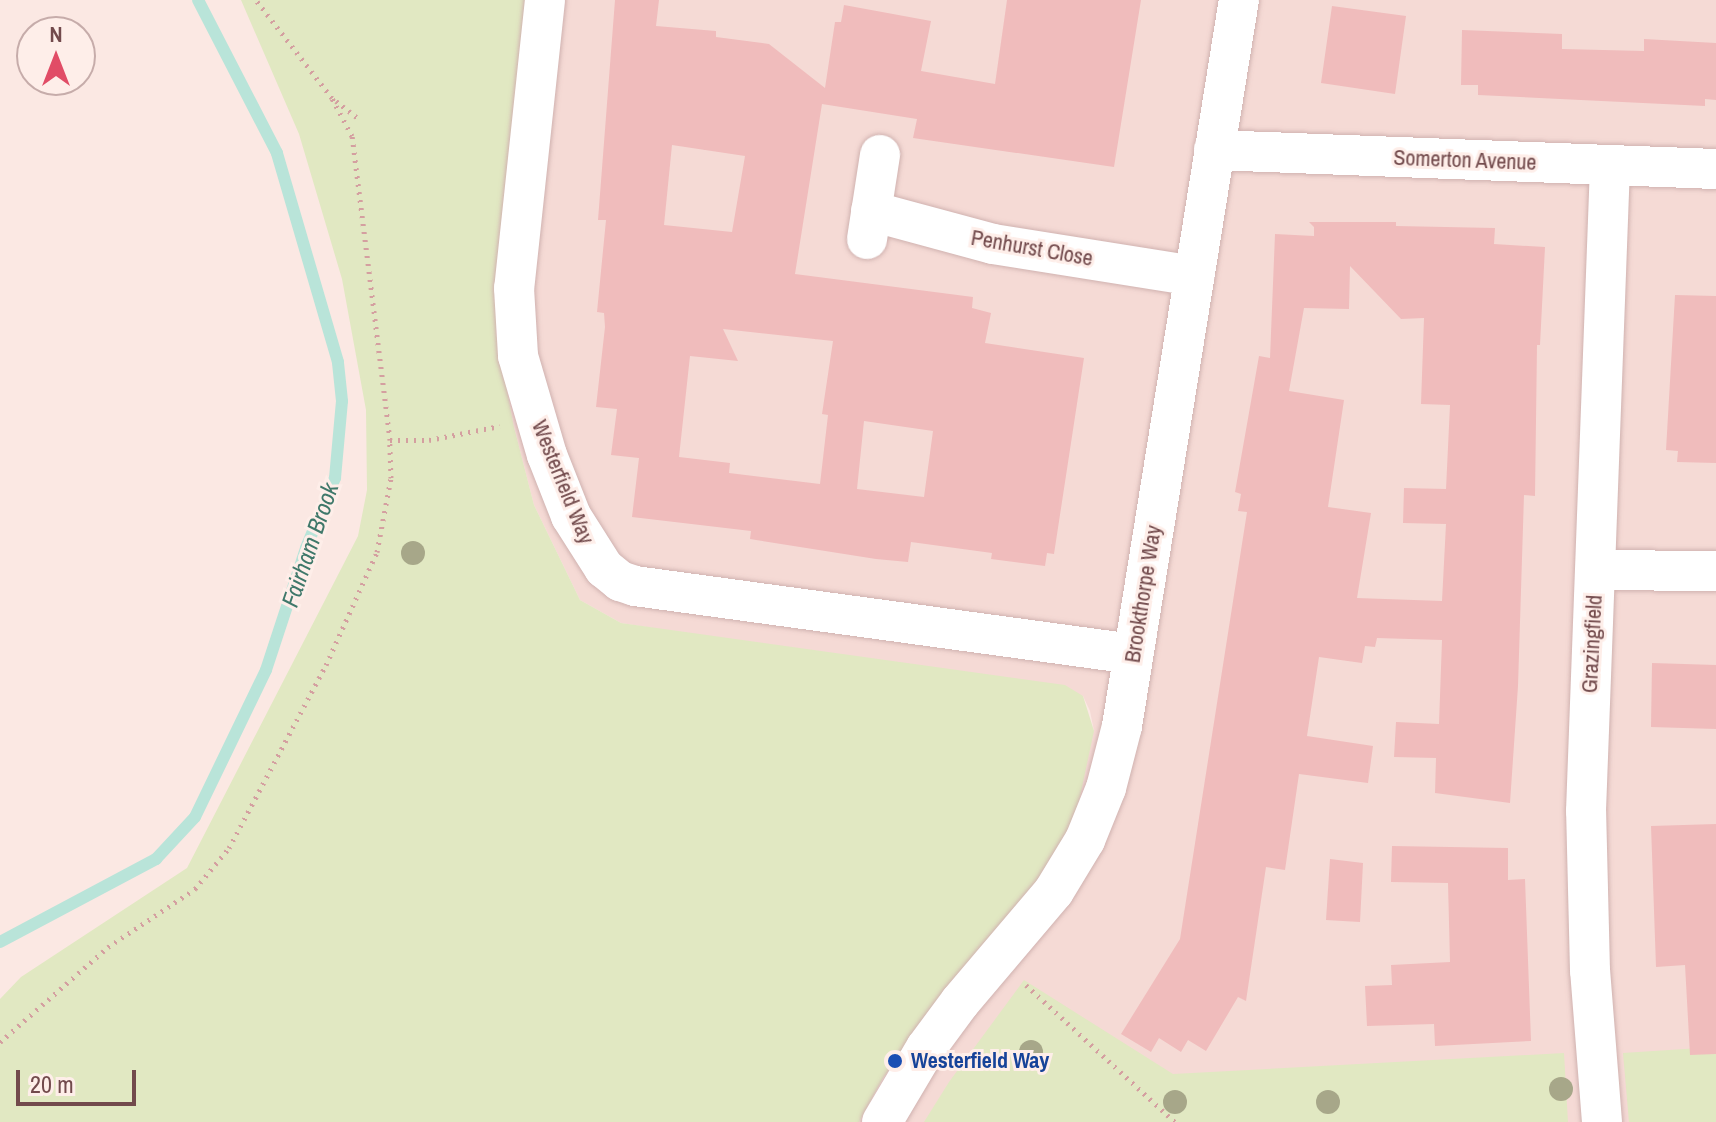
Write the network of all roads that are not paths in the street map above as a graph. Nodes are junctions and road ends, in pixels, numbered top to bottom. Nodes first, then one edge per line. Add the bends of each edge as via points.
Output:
1 (545, 0) edge
2 (1239, 0) edge
3 (1214, 150) junction
4 (880, 155) dead end
5 (1610, 165) junction
6 (1716, 169) edge
7 (1194, 276) junction
8 (1596, 570) junction
9 (1716, 571) edge
10 (1133, 654) junction
11 (882, 1122) edge
12 (1602, 1122) edge

1 - 10 street, Westerfield Way via 514,288 518,356 571,516 591,553 620,581 635,586
2 - 3 street, Brookthorpe Way
3 - 5 street, Somerton Avenue
3 - 7 street, Brookthorpe Way
4 - 7 street, Penhurst Close via 869,225
5 - 6 street, Somerton Avenue
5 - 8 street, Grazingfield
7 - 10 street, Brookthorpe Way
8 - 9 street
8 - 12 street, Grazingfield via 1586,811 1590,971
10 - 11 street, Brookthorpe Way via 1114,757 1085,840 1054,891 926,1048

